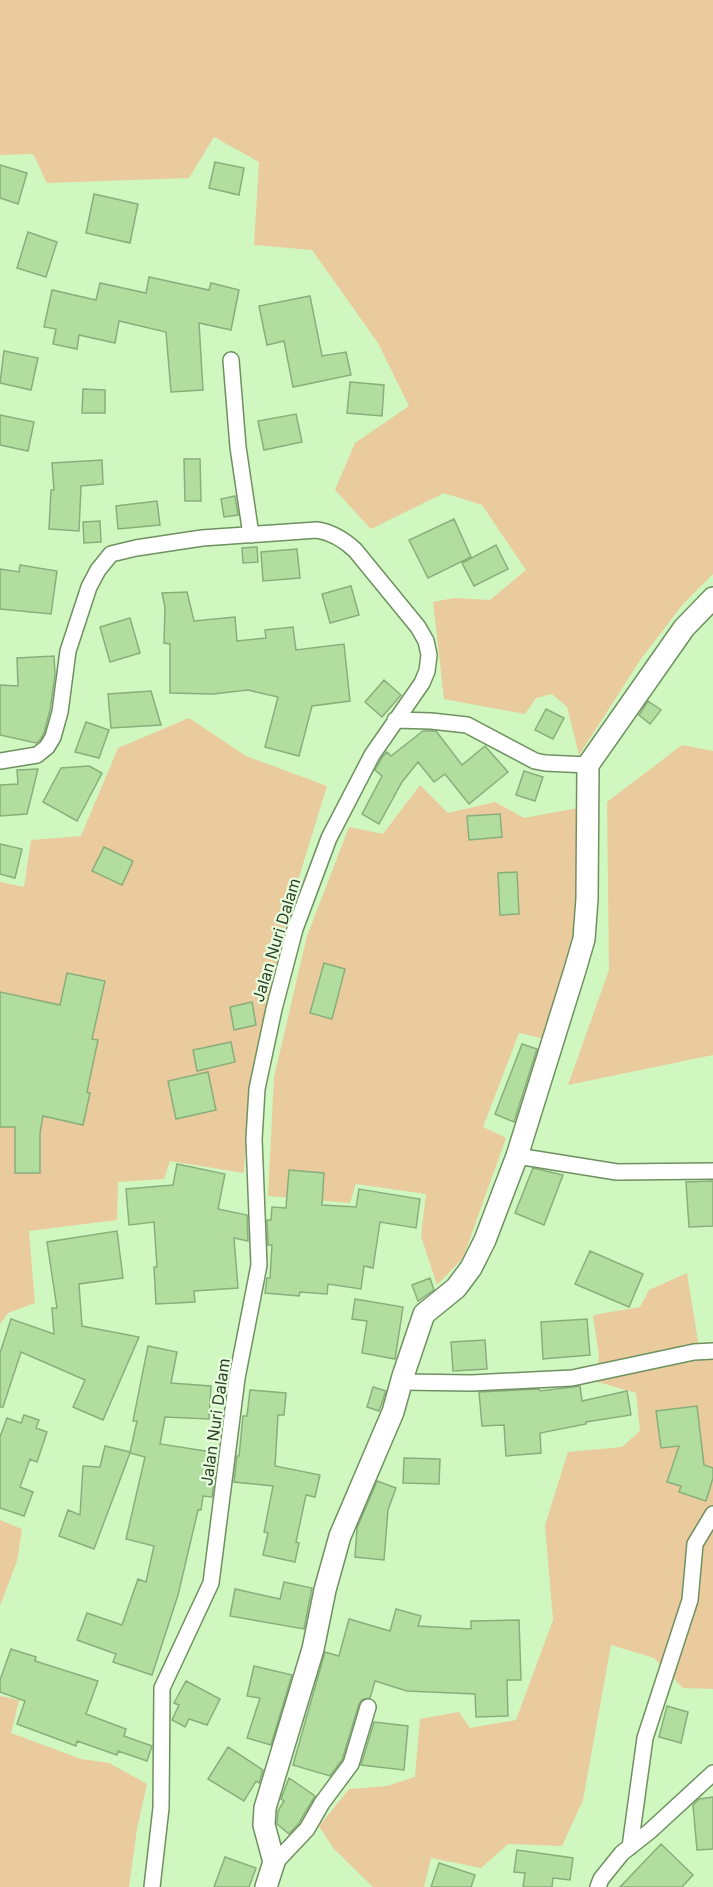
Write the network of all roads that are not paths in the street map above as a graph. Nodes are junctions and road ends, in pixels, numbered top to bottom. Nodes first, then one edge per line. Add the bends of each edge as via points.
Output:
1 (231, 360) dead end
2 (251, 535) junction
3 (713, 598) edge
4 (395, 720) junction
5 (0, 761) edge
6 (588, 765) junction
7 (517, 1156) junction
8 (713, 1171) edge
9 (713, 1351) edge
10 (401, 1382) junction
11 (713, 1514) edge
12 (368, 1707) dead end
13 (713, 1773) edge
14 (630, 1846) junction
15 (273, 1865) junction
16 (152, 1887) edge
17 (266, 1887) edge
18 (598, 1887) edge

1 - 2 street
2 - 4 street, Jalan Nuri Dalam via 317,530 334,534 355,550 418,627 426,641 428,668
2 - 5 street, Jalan Nuri Dalam via 202,538 111,554 89,587 68,651 53,737 37,755
3 - 6 main road via 684,628
4 - 6 street via 467,725 535,760
4 - 16 street, Jalan Nuri Dalam via 329,838 295,929 257,1089 254,1139 259,1265 237,1378 211,1583 162,1688 161,1808
6 - 7 main road via 584,939
7 - 8 street via 616,1172
7 - 10 main road via 471,1268 456,1288 424,1314
9 - 10 street via 572,1378
10 - 15 main road via 393,1412 340,1536 294,1718 269,1791 264,1825
11 - 14 street via 695,1544 690,1600 645,1738
12 - 15 street via 351,1764 307,1829
13 - 14 street
14 - 18 street
15 - 17 main road

